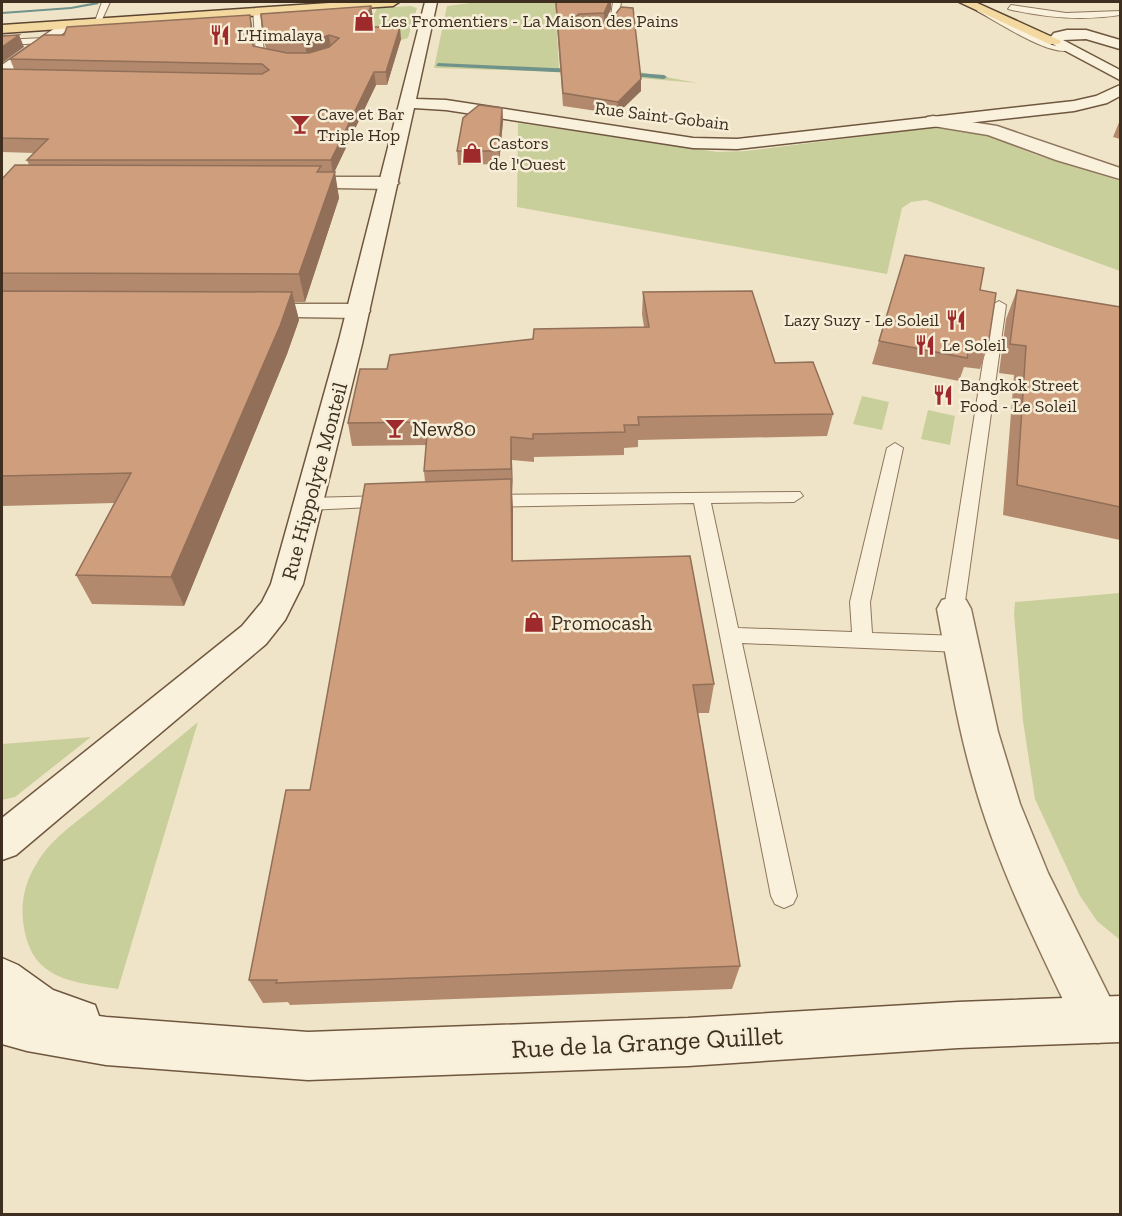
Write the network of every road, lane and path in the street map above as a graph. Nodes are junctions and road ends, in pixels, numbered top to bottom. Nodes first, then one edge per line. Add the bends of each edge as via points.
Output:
1 (106, 2) edge
2 (393, 2) edge
3 (431, 2) edge
4 (616, 2) edge
5 (965, 2) edge
6 (1033, 2) edge
7 (1006, 4) edge
8 (981, 5) edge
9 (1120, 5) edge
10 (256, 11) junction
11 (1120, 13) edge
12 (1059, 15) junction
13 (1108, 15) junction
14 (1079, 16) junction
15 (97, 22) junction
16 (65, 25) junction
17 (2, 29) edge
18 (588, 29) edge
19 (1082, 31) junction
20 (44, 41) junction
21 (2, 43) edge
22 (1059, 43) junction
23 (1120, 45) edge
24 (291, 60) edge
25 (6, 76) edge
26 (1120, 83) edge
27 (409, 103) junction
28 (1021, 112) junction
29 (982, 116) junction
30 (933, 121) junction
31 (1025, 141) junction
32 (1120, 174) edge
33 (272, 183) edge
34 (390, 183) junction
35 (999, 305) dead end
36 (227, 311) edge
37 (358, 311) junction
38 (896, 448) dead end
39 (794, 496) dead end
40 (701, 497) junction
41 (475, 501) edge
42 (404, 502) edge
43 (308, 504) junction
44 (957, 627) junction
45 (730, 635) junction
46 (862, 640) junction
47 (2, 842) edge
48 (784, 896) dead end
49 (2, 981) edge
50 (1109, 1019) edge
51 (2, 1021) edge
52 (172, 1047) junction

1 - 15 lane
2 - 10 main road
3 - 27 street, Rue Hippolyte Monteil
4 - 18 lane via 617,13 607,28
5 - 8 main road
6 - 14 lane
7 - 12 lane
7 - 19 main road via 1052,26
8 - 22 main road
9 - 13 lane
10 - 15 main road
10 - 24 lane via 260,55
11 - 13 lane
12 - 14 lane
12 - 19 lane
13 - 14 lane
15 - 16 main road
16 - 17 main road
16 - 20 street
19 - 22 street
19 - 23 street
20 - 21 lane
20 - 25 street
22 - 26 street
26 - 28 street, Rue Saint-Gobain via 1089,103
27 - 30 street, Rue Saint-Gobain via 446,105 716,145
27 - 34 street, Rue Hippolyte Monteil
28 - 29 street, Rue Saint-Gobain
28 - 31 street via 1014,128
29 - 30 street, Rue Saint-Gobain
29 - 31 street
30 - 31 street via 975,126
31 - 32 street
33 - 34 street
34 - 37 street, Rue Hippolyte Monteil
35 - 44 lane
36 - 37 street
37 - 43 street, Rue Hippolyte Monteil
38 - 46 lane via 860,602
39 - 40 lane
40 - 41 lane
40 - 45 lane
42 - 43 lane
43 - 47 street, Rue Hippolyte Monteil via 287,584 269,620
44 - 46 lane
44 - 50 street via 1000,804 1034,890
45 - 46 lane
45 - 48 lane
49 - 52 street, Rue de la Grange Quillet via 23,1000 47,1012
50 - 52 street, Rue de la Grange Quillet via 688,1042 308,1056
51 - 52 street, Rue de la Grange Quillet via 106,1041

